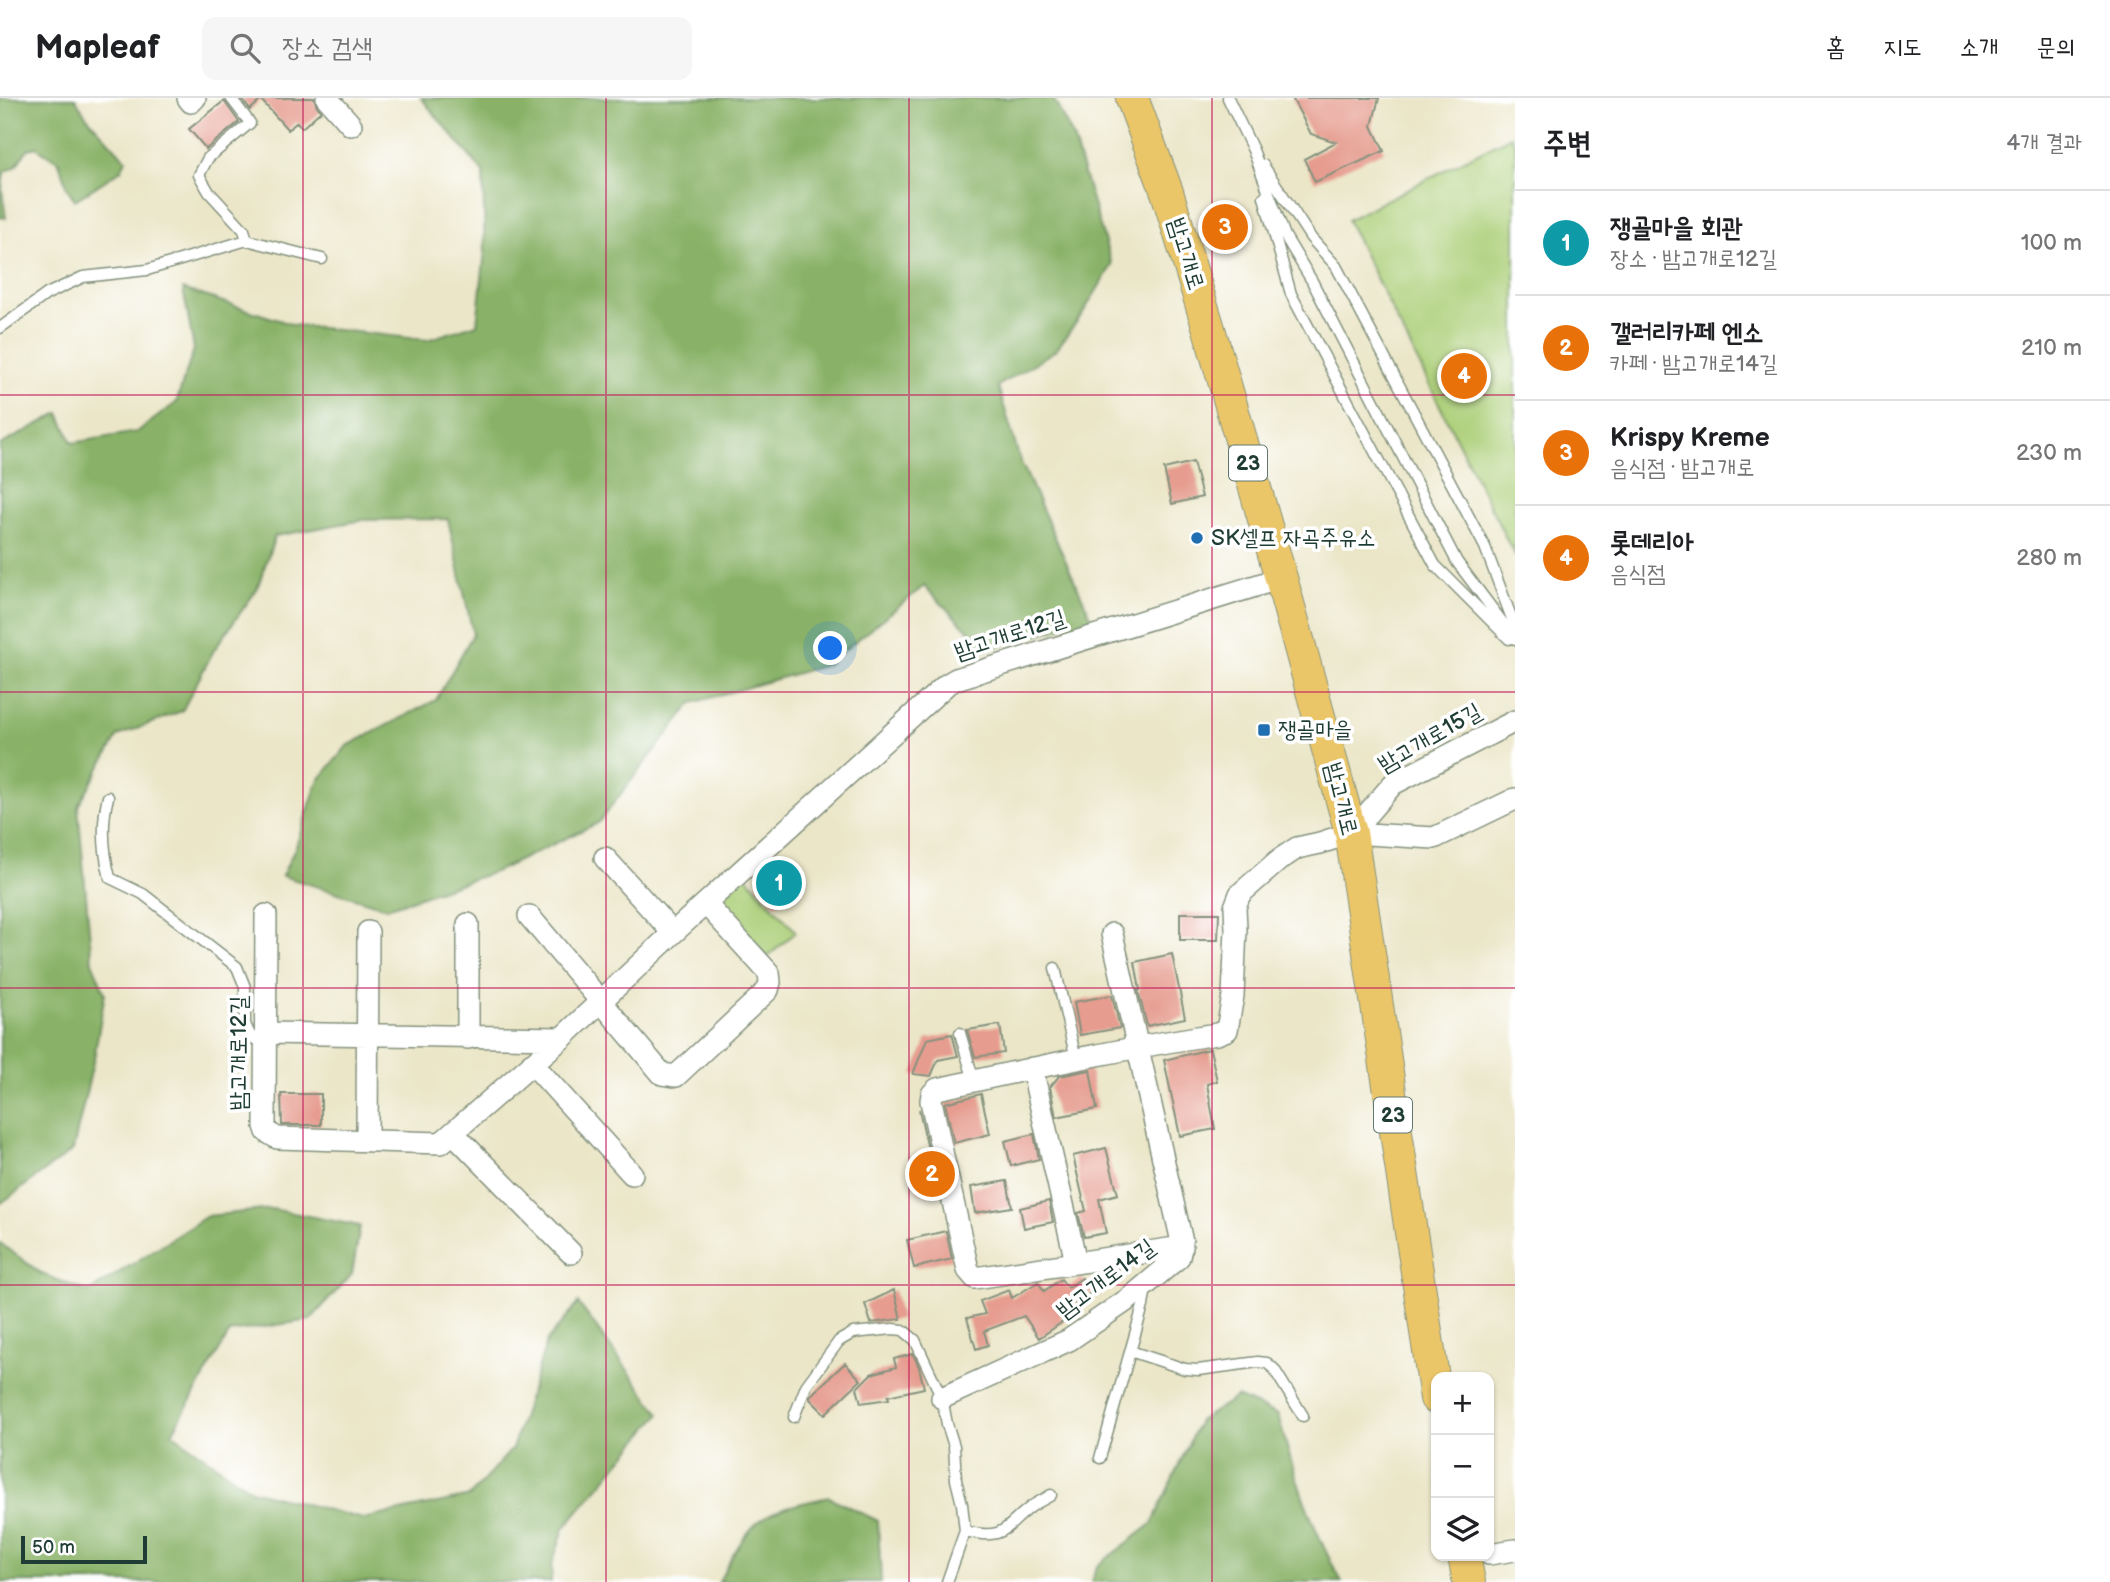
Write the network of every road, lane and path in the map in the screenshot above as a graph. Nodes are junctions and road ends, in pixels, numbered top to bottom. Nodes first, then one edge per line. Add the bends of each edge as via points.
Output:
1 (188, 98) edge
2 (195, 98) edge
3 (231, 98) edge
4 (327, 98) edge
5 (1132, 98) edge
6 (1228, 98) edge
7 (351, 125) dead end
8 (1253, 150) junction
9 (247, 240) junction
10 (322, 259) dead end
11 (0, 328) edge
12 (1281, 578) junction
13 (1515, 627) edge
14 (1515, 639) edge
15 (1515, 645) edge
16 (1515, 721) edge
17 (108, 797) dead end
18 (1515, 799) edge
19 (1351, 832) junction
20 (605, 858) dead end
21 (706, 904) junction
22 (266, 915) dead end
23 (529, 916) dead end
24 (468, 924) dead end
25 (368, 932) dead end
26 (673, 933) junction
27 (1112, 934) dead end
28 (1055, 968) dead end
29 (601, 1001) junction
30 (960, 1033) dead end
31 (367, 1034) junction
32 (468, 1038) junction
33 (562, 1038) junction
34 (264, 1039) junction
35 (1138, 1046) junction
36 (1076, 1059) junction
37 (532, 1063) junction
38 (1032, 1068) junction
39 (974, 1081) junction
40 (453, 1133) junction
41 (367, 1140) junction
42 (632, 1174) dead end
43 (1182, 1247) junction
44 (571, 1253) dead end
45 (1076, 1262) junction
46 (1146, 1284) junction
47 (1130, 1351) junction
48 (1432, 1372) edge
49 (942, 1398) junction
50 (1303, 1416) dead end
51 (794, 1417) dead end
52 (1100, 1458) dead end
53 (1051, 1495) dead end
54 (965, 1531) junction
55 (1515, 1550) edge
56 (1494, 1555) edge
57 (947, 1582) edge

1 - 2 street via 191,102
3 - 9 lane via 250,123 208,158 199,175 244,230
4 - 7 street
5 - 12 main road, 밤고개로 / 23 via 1167,192
6 - 8 lane
8 - 13 lane via 1311,238 1336,265 1485,547
8 - 14 lane via 1285,236 1457,562
8 - 15 lane via 1291,294 1435,565
9 - 10 lane
9 - 11 lane via 147,270 83,277 47,294
12 - 19 main road, 밤고개로 / 23
12 - 21 street, 밤고개로12길 via 956,679
16 - 19 street, 밤고개로15길 via 1394,784
17 - 34 lane via 103,816 104,857 110,878 143,894 237,967 245,987 246,1024 251,1037
18 - 19 street via 1434,838
19 - 35 street via 1297,848 1240,894 1227,1030
19 - 48 main road, 밤고개로 / 23
20 - 26 street
21 - 26 street, 밤고개로12길
21 - 29 street via 769,973 770,982 768,990 676,1076 662,1074
22 - 34 street, 밤고개로12길
23 - 29 street
24 - 32 street
25 - 31 street
26 - 29 street, 밤고개로12길
27 - 35 street, 밤고개로14길
28 - 36 lane
29 - 33 street, 밤고개로12길
30 - 39 lane
31 - 32 street
31 - 34 street
31 - 41 street
32 - 33 street
33 - 37 street, 밤고개로12길
34 - 41 street, 밤고개로12길 via 265,1126 271,1136
35 - 36 street
35 - 43 street, 밤고개로14길
36 - 38 street
37 - 40 street, 밤고개로12길
37 - 42 street
38 - 39 street
38 - 45 street, 밤고개로14길
39 - 45 street via 937,1089 931,1101 968,1270 975,1278
40 - 41 street, 밤고개로12길 via 441,1143
40 - 44 street
43 - 45 street
43 - 46 street, 밤고개로14길 via 1179,1258
46 - 47 lane
46 - 49 street, 밤고개로14길 via 1069,1340
47 - 50 lane via 1185,1369 1267,1363
47 - 52 lane
49 - 51 lane via 909,1334 893,1329 853,1333 839,1342 806,1386
49 - 54 lane via 954,1446
53 - 54 lane via 1009,1529 997,1534
54 - 57 lane
55 - 56 street

